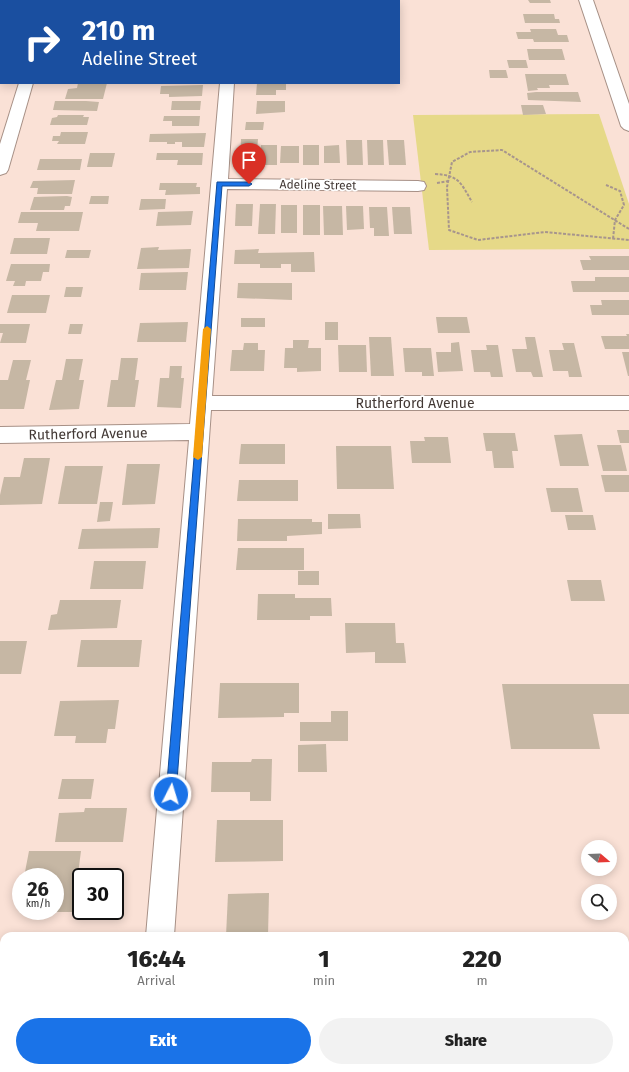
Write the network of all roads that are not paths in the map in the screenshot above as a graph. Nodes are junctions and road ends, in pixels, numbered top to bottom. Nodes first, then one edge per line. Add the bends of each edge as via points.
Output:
1 (586, 0) edge
2 (26, 84) edge
3 (227, 84) edge
4 (629, 126) edge
5 (0, 170) edge
6 (423, 180) road end
7 (219, 184) junction
8 (201, 403) junction
9 (629, 403) edge
10 (200, 432) junction
11 (0, 435) edge
12 (160, 932) edge

1 - 4 street
2 - 5 street
3 - 7 street
6 - 7 street, Adeline Street
7 - 8 street
8 - 9 street, Rutherford Avenue
8 - 10 street
10 - 11 street, Rutherford Avenue
10 - 12 street

